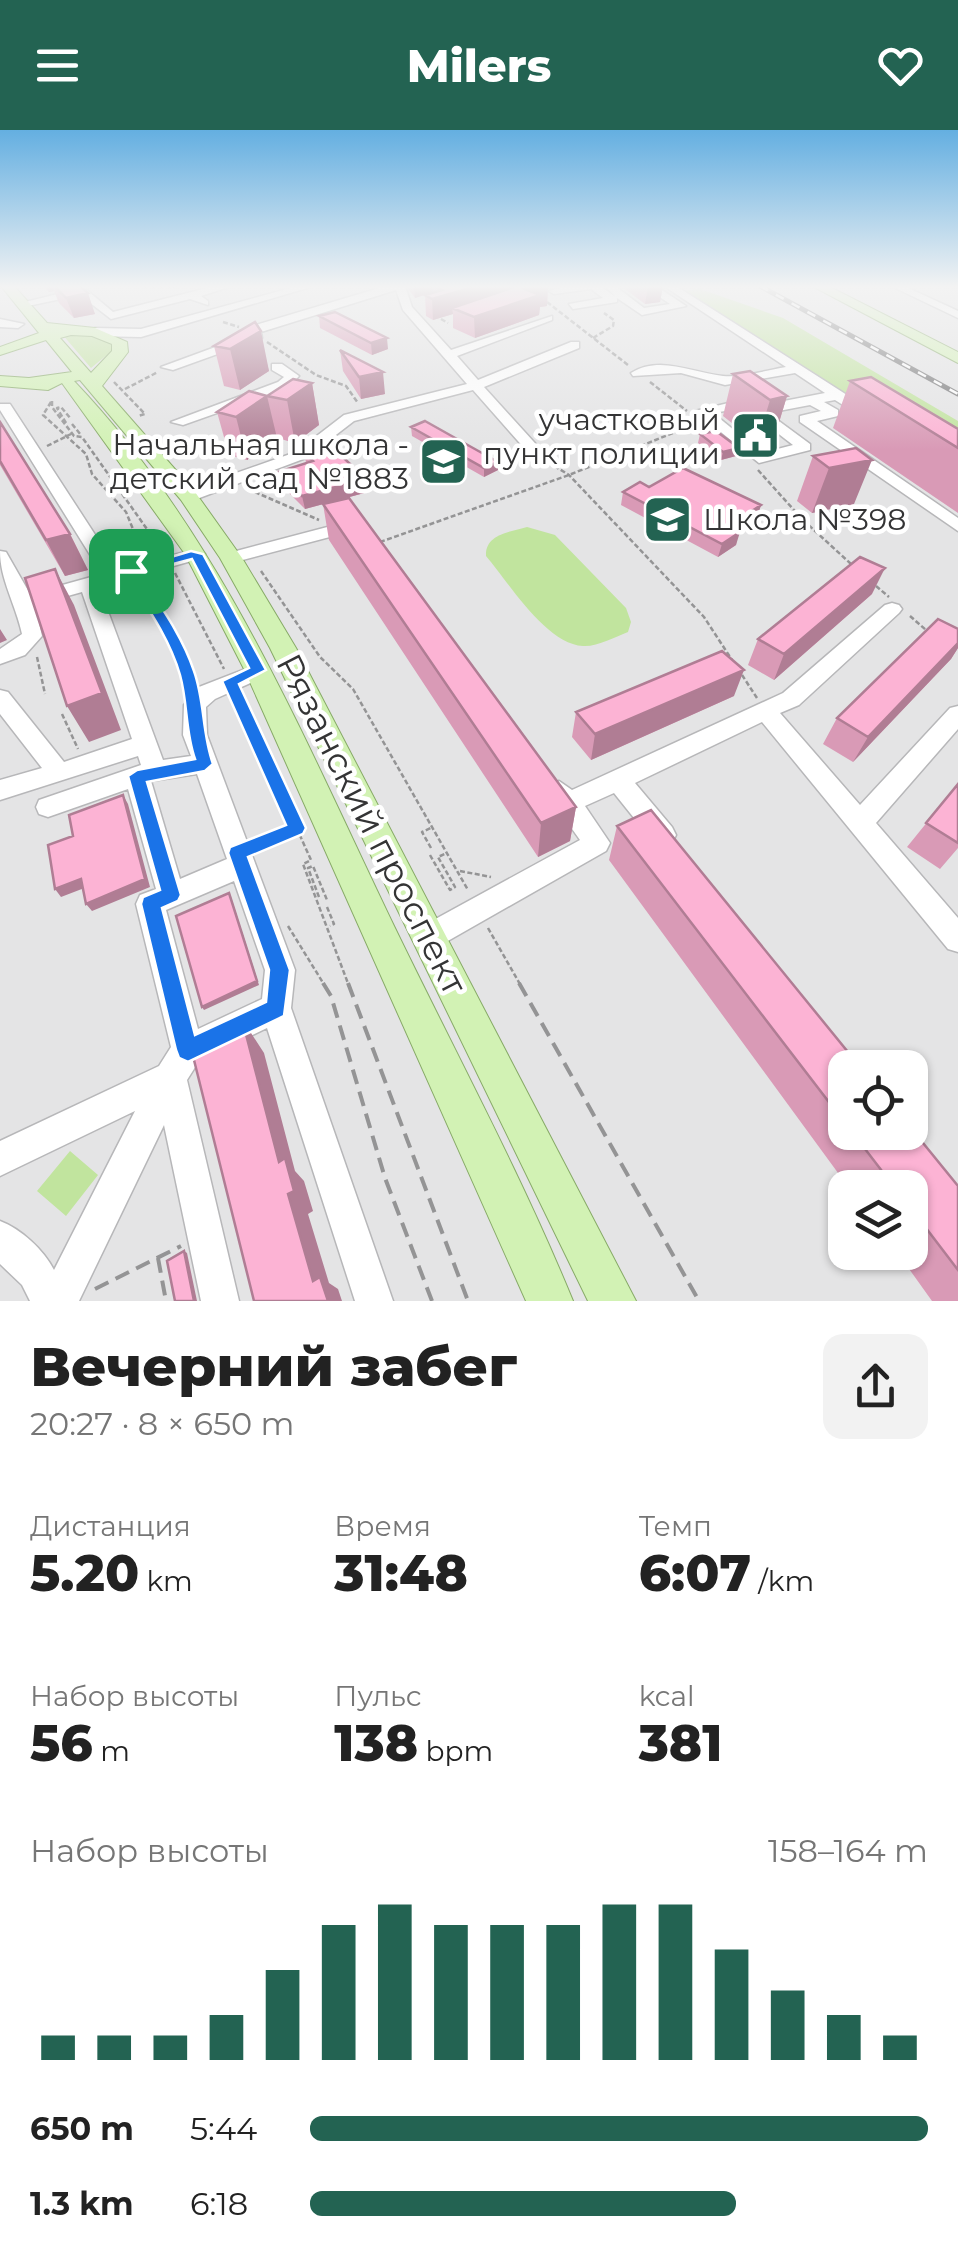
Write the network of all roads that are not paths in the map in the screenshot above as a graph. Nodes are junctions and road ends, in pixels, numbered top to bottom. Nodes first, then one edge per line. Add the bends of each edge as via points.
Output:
1 (42, 341) edge
2 (114, 341) edge
3 (138, 341) edge
4 (235, 341) edge
5 (435, 341) edge
6 (487, 341) edge
7 (754, 341) edge
8 (924, 341) edge
9 (575, 345) dead end
10 (448, 355) junction
11 (958, 358) edge
12 (277, 366) dead end
13 (168, 367) road end
14 (798, 369) junction
15 (638, 374) road end
16 (14, 381) edge
17 (474, 386) junction
18 (88, 387) junction
19 (837, 395) junction
20 (812, 400) junction
21 (3, 408) edge
22 (756, 411) junction
23 (178, 422) dead end
24 (882, 424) edge
25 (538, 455) road end
26 (196, 493) junction
27 (958, 526) edge
28 (378, 543) edge
29 (0, 556) edge
30 (240, 556) junction
31 (182, 557) junction
32 (121, 574) junction
33 (88, 584) junction
34 (23, 599) junction
35 (0, 603) edge
36 (900, 610) road end
37 (0, 657) edge
38 (244, 676) junction
39 (0, 698) edge
40 (766, 712) junction
41 (958, 714) edge
42 (146, 744) junction
43 (205, 764) junction
44 (59, 772) junction
45 (545, 772) edge
46 (146, 773) junction
47 (618, 780) junction
48 (0, 790) edge
49 (568, 803) junction
50 (48, 807) dead end
51 (860, 823) junction
52 (679, 856) edge
53 (239, 859) junction
54 (177, 900) junction
55 (429, 937) junction
56 (958, 939) edge
57 (276, 1008) junction
58 (179, 1064) junction
59 (0, 1159) edge
60 (0, 1239) edge
61 (74, 1297) edge
62 (50, 1301) edge
63 (220, 1301) edge
64 (374, 1301) edge
65 (550, 1301) edge
66 (613, 1301) edge

1 - 18 main road, Рязанский проспект
2 - 18 main road
3 - 18 street
4 - 13 street
5 - 10 street
6 - 10 street
7 - 14 street
8 - 11 main road
9 - 17 street
10 - 17 street
12 - 23 street via 292,376 284,385
14 - 15 street via 725,380 681,368
14 - 19 street
16 - 18 main road
16 - 21 street
17 - 25 street
17 - 26 street via 364,412 301,455
18 - 26 main road, Рязанский проспект
18 - 31 main road, Рязанский проспект via 164,504
19 - 20 street
19 - 24 street
20 - 22 street
20 - 27 street via 833,414 806,420
21 - 32 street
22 - 22 street via 768,420 805,448 759,458 702,411 745,403
26 - 30 main road, Рязанский проспект
28 - 30 street via 363,522
29 - 34 street
30 - 55 main road, Рязанский проспект
31 - 32 street
31 - 38 main road, Рязанский проспект
32 - 33 street
33 - 34 street
33 - 42 street
34 - 35 street
34 - 37 street via 32,636
36 - 40 street
38 - 43 street via 196,705 195,735
38 - 65 main road, Рязанский проспект
39 - 44 street
40 - 47 street
40 - 51 street
41 - 51 street
42 - 44 street
42 - 46 street
43 - 46 street
43 - 53 street
44 - 48 street
45 - 49 street
46 - 50 street
46 - 54 street via 149,849
47 - 49 street
47 - 52 street
49 - 55 street via 597,843
51 - 56 street
53 - 54 street
53 - 57 street via 280,970
54 - 58 street via 150,904
55 - 66 main road, Рязанский проспект
57 - 58 street
57 - 64 street
58 - 59 street
58 - 61 street
58 - 63 street
60 - 62 street via 36,1272

